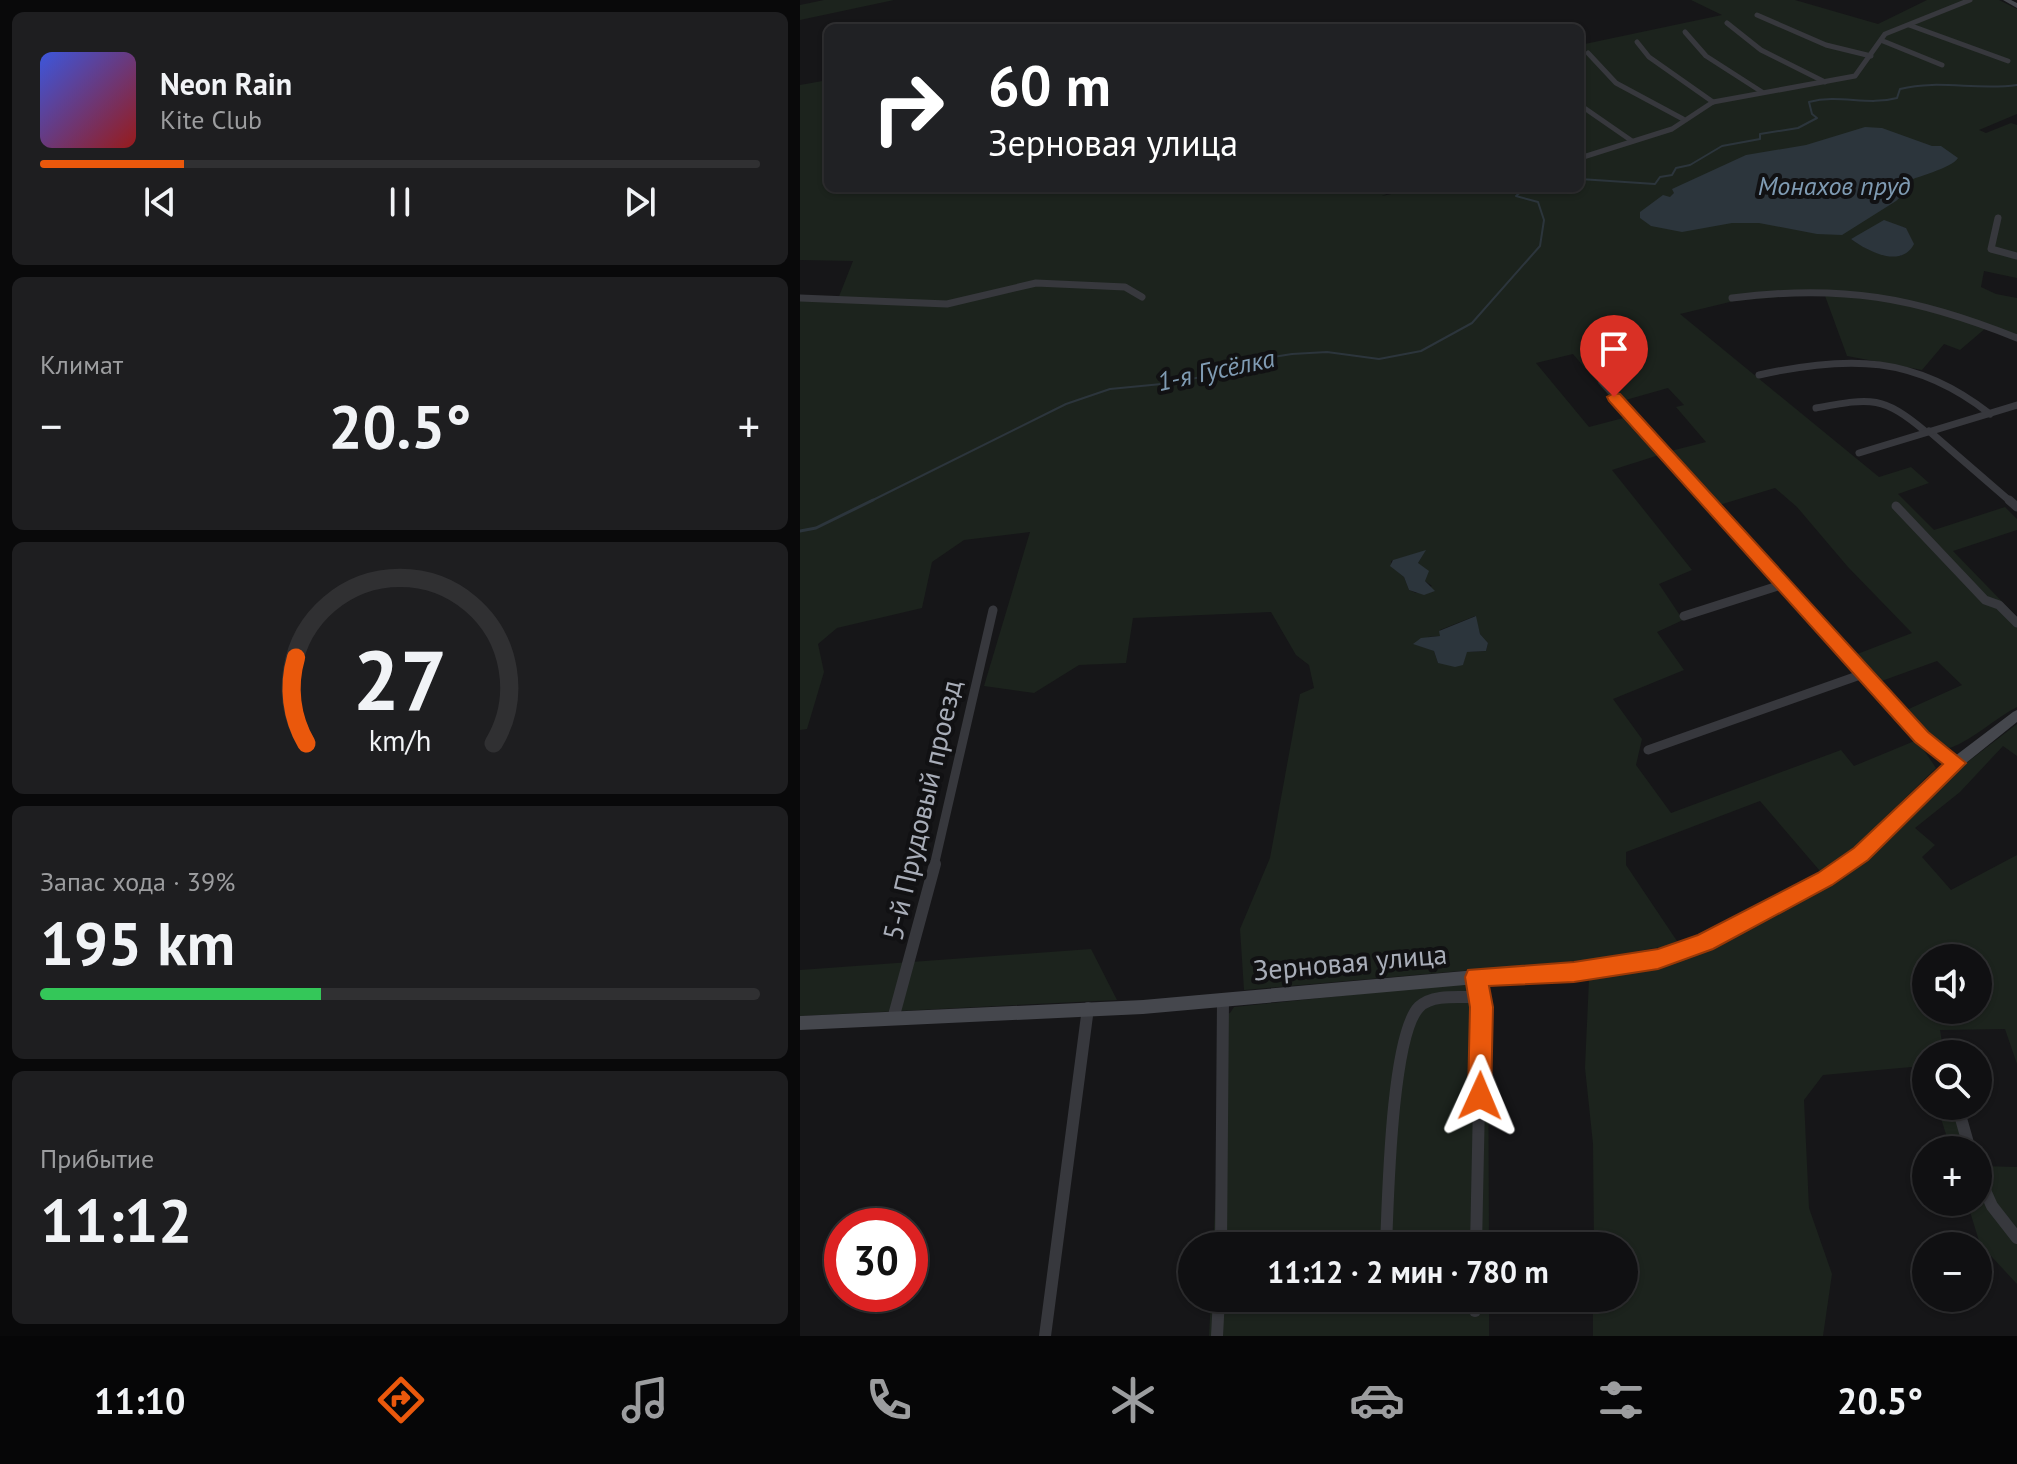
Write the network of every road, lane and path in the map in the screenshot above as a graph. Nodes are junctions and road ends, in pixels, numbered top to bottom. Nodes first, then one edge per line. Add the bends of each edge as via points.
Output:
1 (1970, 0) edge
2 (2006, 0) edge
3 (2017, 6) edge
4 (1757, 15) dead end
5 (1727, 23) dead end
6 (1909, 25) junction
7 (1685, 32) dead end
8 (1883, 41) junction
9 (1637, 42) dead end
10 (1588, 53) dead end
11 (1871, 56) junction
12 (2008, 61) dead end
13 (1942, 65) dead end
14 (1827, 83) junction
15 (1762, 92) junction
16 (1713, 102) junction
17 (1584, 108) edge
18 (1683, 119) junction
19 (1632, 141) junction
20 (1584, 157) edge
21 (1998, 218) dead end
22 (2017, 256) edge
23 (1142, 297) dead end
24 (800, 298) edge
25 (1732, 298) dead end
26 (2017, 338) edge
27 (1759, 375) dead end
28 (1602, 382) dead end
29 (2016, 407) edge
30 (1816, 408) dead end
31 (1990, 414) junction
32 (1928, 432) junction
33 (1859, 453) dead end
34 (1896, 506) dead end
35 (2017, 507) edge
36 (1781, 585) junction
37 (993, 610) dead end
38 (1684, 616) dead end
39 (2017, 623) edge
40 (1863, 674) junction
41 (2017, 715) edge
42 (1648, 750) dead end
43 (1956, 763) junction
44 (1476, 977) junction
45 (1480, 997) junction
46 (1223, 1000) junction
47 (1088, 1008) junction
48 (893, 1019) junction
49 (800, 1023) edge
50 (1992, 1206) edge
51 (1221, 1232) edge
52 (1387, 1232) edge
53 (1476, 1232) edge
54 (2017, 1238) edge
55 (1218, 1312) edge
56 (1045, 1336) edge
57 (1217, 1336) edge

1 - 6 street
2 - 3 street
4 - 11 street via 1821,44
5 - 14 street via 1761,50
6 - 8 street via 1885,34
6 - 12 street
7 - 15 street via 1706,56
8 - 11 street
8 - 13 street
9 - 16 street via 1649,57
10 - 18 street via 1616,83
11 - 14 street via 1855,76
14 - 15 street
15 - 16 street
16 - 18 street
17 - 19 street
18 - 19 street via 1672,129
19 - 20 street
21 - 22 street via 1991,249
23 - 24 street via 1125,287 1036,283 947,304
25 - 26 street via 1790,290 1881,294 1913,300
27 - 31 street via 1818,361 1871,361 1921,374
28 - 36 street
29 - 31 street
30 - 32 street via 1884,403
31 - 32 street
32 - 33 street
32 - 35 street
34 - 39 street via 1985,600 1999,605
36 - 38 street
36 - 40 street
37 - 48 street, 5-й Прудовый проезд via 947,821
40 - 42 street
40 - 43 street via 1922,737
41 - 43 street, Зерновая улица
43 - 44 street, Зерновая улица via 1861,854 1706,942 1658,959 1574,972
44 - 45 street
44 - 46 street, Зерновая улица
45 - 52 street via 1432,1000 1414,1012 1393,1130
45 - 53 street
46 - 47 street, Зерновая улица
46 - 51 street
47 - 48 street, Зерновая улица
47 - 56 street
48 - 49 street, Зерновая улица
50 - 54 street
55 - 57 street

